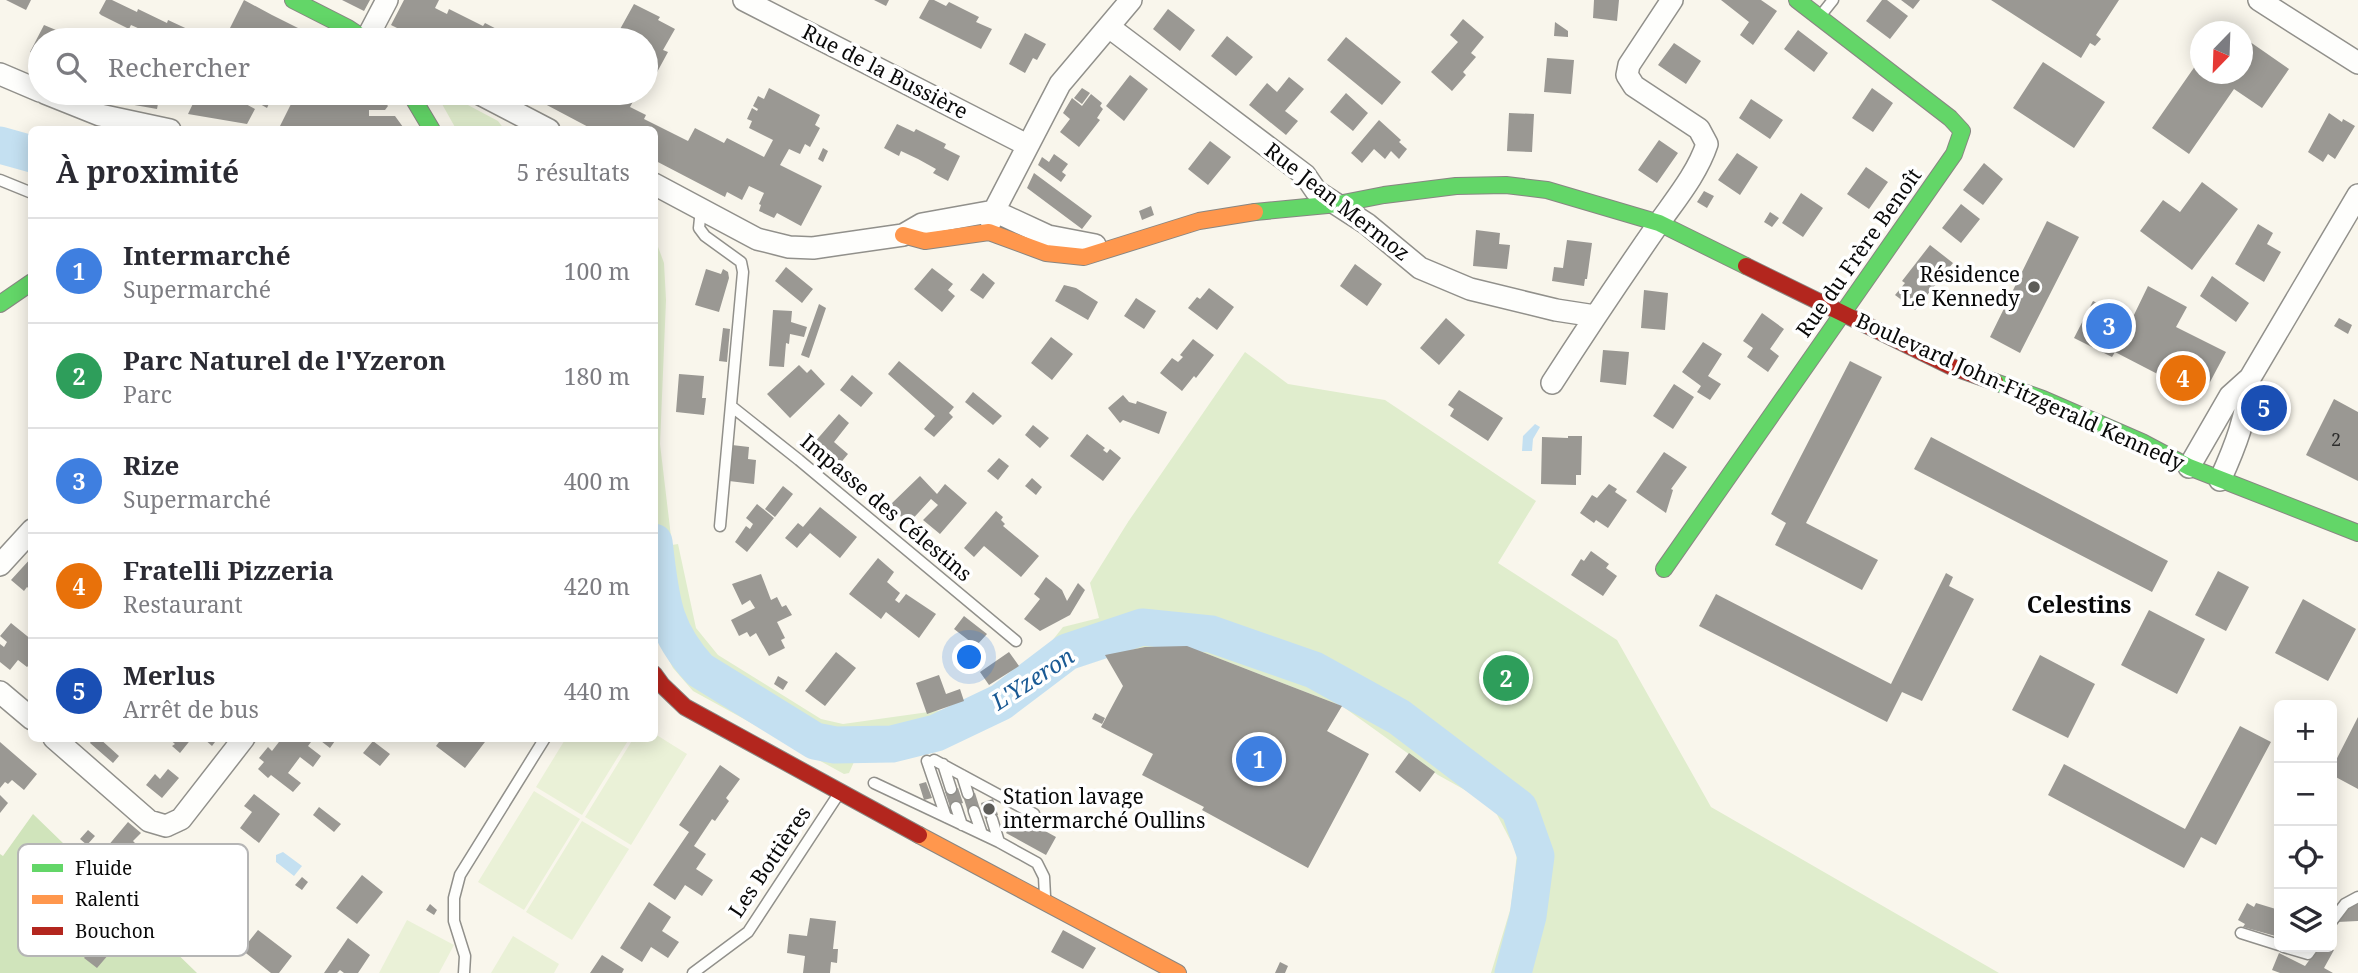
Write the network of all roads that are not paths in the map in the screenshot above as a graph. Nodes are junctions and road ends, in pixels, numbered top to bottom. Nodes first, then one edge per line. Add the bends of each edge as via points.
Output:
1 (293, 0) edge
2 (387, 0) edge
3 (744, 0) edge
4 (1131, 0) edge
5 (1672, 0) edge
6 (1797, 0) edge
7 (1833, 0) edge
8 (2259, 0) edge
9 (1820, 17) junction
10 (1109, 27) junction
11 (348, 28) edge
12 (372, 28) edge
13 (2358, 63) edge
14 (0, 74) edge
15 (28, 86) edge
16 (75, 105) edge
17 (422, 105) edge
18 (499, 105) edge
19 (151, 126) edge
20 (430, 126) edge
21 (536, 126) edge
22 (1027, 145) junction
23 (0, 180) edge
24 (658, 186) edge
25 (28, 191) edge
26 (2358, 195) edge
27 (1338, 204) junction
28 (701, 209) junction
29 (994, 211) junction
30 (1659, 223) junction
31 (989, 232) junction
32 (903, 235) junction
33 (1115, 247) junction
34 (28, 285) edge
35 (0, 304) edge
36 (1843, 314) junction
37 (1595, 316) junction
38 (2250, 378) junction
39 (1552, 383) dead end
40 (730, 406) junction
41 (2189, 467) junction
42 (2220, 480) junction
43 (720, 526) dead end
44 (2358, 533) edge
45 (28, 534) edge
46 (0, 565) edge
47 (1664, 569) dead end
48 (1016, 640) dead end
49 (658, 680) edge
50 (0, 692) edge
51 (28, 716) edge
52 (59, 742) edge
53 (241, 742) edge
54 (543, 742) edge
55 (935, 762) junction
56 (962, 775) junction
57 (874, 783) dead end
58 (981, 785) junction
59 (951, 789) dead end
60 (839, 793) junction
61 (968, 794) dead end
62 (986, 800) dead end
63 (956, 807) dead end
64 (974, 811) dead end
65 (946, 817) junction
66 (992, 819) dead end
67 (1033, 822) dead end
68 (962, 825) junction
69 (982, 834) junction
70 (999, 842) junction
71 (2358, 897) edge
72 (1046, 903) junction
73 (2337, 914) edge
74 (2241, 933) dead end
75 (2274, 943) edge
76 (464, 973) edge
77 (693, 973) edge
78 (1178, 973) edge

1 - 11 street
2 - 12 street
3 - 22 street, Rue de la Bussière
4 - 10 street
5 - 30 street via 1627,75 1634,86 1699,129 1707,144
6 - 9 street, Rue du Frère Benoît
7 - 9 lane
8 - 13 street
9 - 36 street, Rue du Frère Benoît via 1962,131 1954,154
10 - 22 street via 1060,84
10 - 27 street, Rue Jean Mermoz
14 - 15 street
16 - 19 street
17 - 20 street
18 - 21 street
22 - 29 street
23 - 25 lane
24 - 28 street
26 - 38 street
27 - 30 street, Boulevard John-Fitzgerald Kennedy via 1456,186 1506,185 1547,190
27 - 33 street, Boulevard John-Fitzgerald Kennedy via 1221,216
27 - 37 street, Rue Jean Mermoz via 1420,268 1470,289
28 - 32 street via 757,239 789,247 813,248
28 - 40 lane via 699,228 741,262 743,272
29 - 31 street
29 - 32 street via 922,224
29 - 33 street, Boulevard John-Fitzgerald Kennedy via 1048,236
30 - 36 street, Boulevard John-Fitzgerald Kennedy
30 - 37 street
31 - 32 street via 925,241
31 - 33 street, Boulevard John-Fitzgerald Kennedy via 1062,257 1084,257
34 - 35 street
36 - 41 street, Boulevard John-Fitzgerald Kennedy via 1952,367 2043,398
36 - 47 street, Rue du Frère Benoît
37 - 39 street
38 - 41 street via 2230,396
38 - 42 street via 2238,439
40 - 43 lane
40 - 48 lane, Impasse des Célestins
41 - 42 street, Boulevard John-Fitzgerald Kennedy
42 - 44 street, Boulevard John-Fitzgerald Kennedy
45 - 46 street
49 - 60 street via 685,707
50 - 51 street
52 - 53 street via 149,821 166,826 181,819
54 - 76 lane via 460,875 454,921 465,956
55 - 56 lane
55 - 59 lane
55 - 65 lane
56 - 58 lane
56 - 61 lane
57 - 65 lane
58 - 62 lane
58 - 67 lane via 1034,814
60 - 72 street
60 - 77 lane, Les Bottières via 747,932
63 - 68 lane
64 - 69 lane
65 - 68 lane
66 - 70 lane
68 - 69 lane
69 - 70 lane
70 - 72 lane via 1028,852 1037,863 1044,877
71 - 73 lane
72 - 78 street
74 - 75 lane

